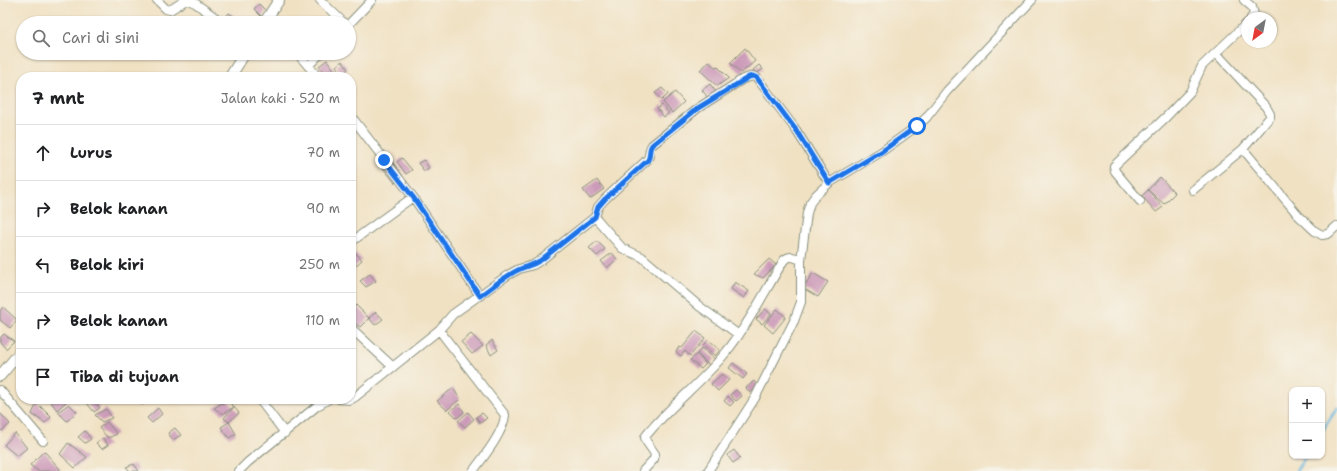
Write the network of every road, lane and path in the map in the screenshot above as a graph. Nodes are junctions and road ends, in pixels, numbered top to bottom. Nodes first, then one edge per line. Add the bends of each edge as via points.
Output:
1 (157, 0) edge
2 (187, 0) edge
3 (279, 0) edge
4 (320, 0) edge
5 (372, 0) edge
6 (1032, 0) edge
7 (1244, 0) edge
8 (1253, 12) edge
9 (213, 16) edge
10 (270, 16) edge
11 (337, 16) edge
12 (356, 17) edge
13 (1241, 29) edge
14 (1216, 53) junction
15 (241, 60) edge
16 (303, 60) edge
17 (314, 60) edge
18 (308, 66) junction
19 (233, 72) edge
20 (313, 72) edge
21 (356, 123) edge
22 (1243, 149) junction
23 (829, 183) junction
24 (1193, 190) dead end
25 (413, 197) junction
26 (1140, 201) dead end
27 (595, 217) junction
28 (1337, 226) edge
29 (356, 238) edge
30 (801, 260) junction
31 (480, 296) junction
32 (439, 330) junction
33 (356, 333) edge
34 (738, 335) junction
35 (16, 357) edge
36 (393, 366) junction
37 (0, 376) edge
38 (0, 390) edge
39 (356, 396) edge
40 (263, 404) edge
41 (320, 404) edge
42 (285, 433) junction
43 (43, 441) dead end
44 (239, 471) edge
45 (473, 471) edge
46 (643, 471) edge
47 (708, 471) edge

1 - 2 street via 170,10
2 - 9 street
3 - 10 street
4 - 11 street
5 - 12 street
6 - 23 street via 947,91 926,118 881,152
7 - 8 street
13 - 14 street
14 - 22 street via 1270,114 1269,120
14 - 26 street via 1202,66 1190,92 1114,166 1115,171
15 - 19 street
16 - 18 street
17 - 18 street
18 - 20 street
21 - 25 street
22 - 24 street
22 - 28 street via 1299,216 1315,231 1322,235 1328,234
23 - 27 street via 796,130 753,76 698,108 652,145 648,160 605,199 598,207
23 - 30 street via 810,203
25 - 29 street
25 - 31 street
27 - 31 street via 541,260 508,275
27 - 34 street via 622,248 642,257 699,306
30 - 34 street via 793,256 788,256 784,260
30 - 47 street via 801,302 794,321 755,398
31 - 32 street via 453,314
32 - 36 street
32 - 45 street via 505,415 496,439
33 - 36 street
34 - 46 street via 699,382 645,437 655,454 654,459
35 - 37 street
36 - 39 street
38 - 43 street
40 - 42 street
41 - 42 street
42 - 44 street

